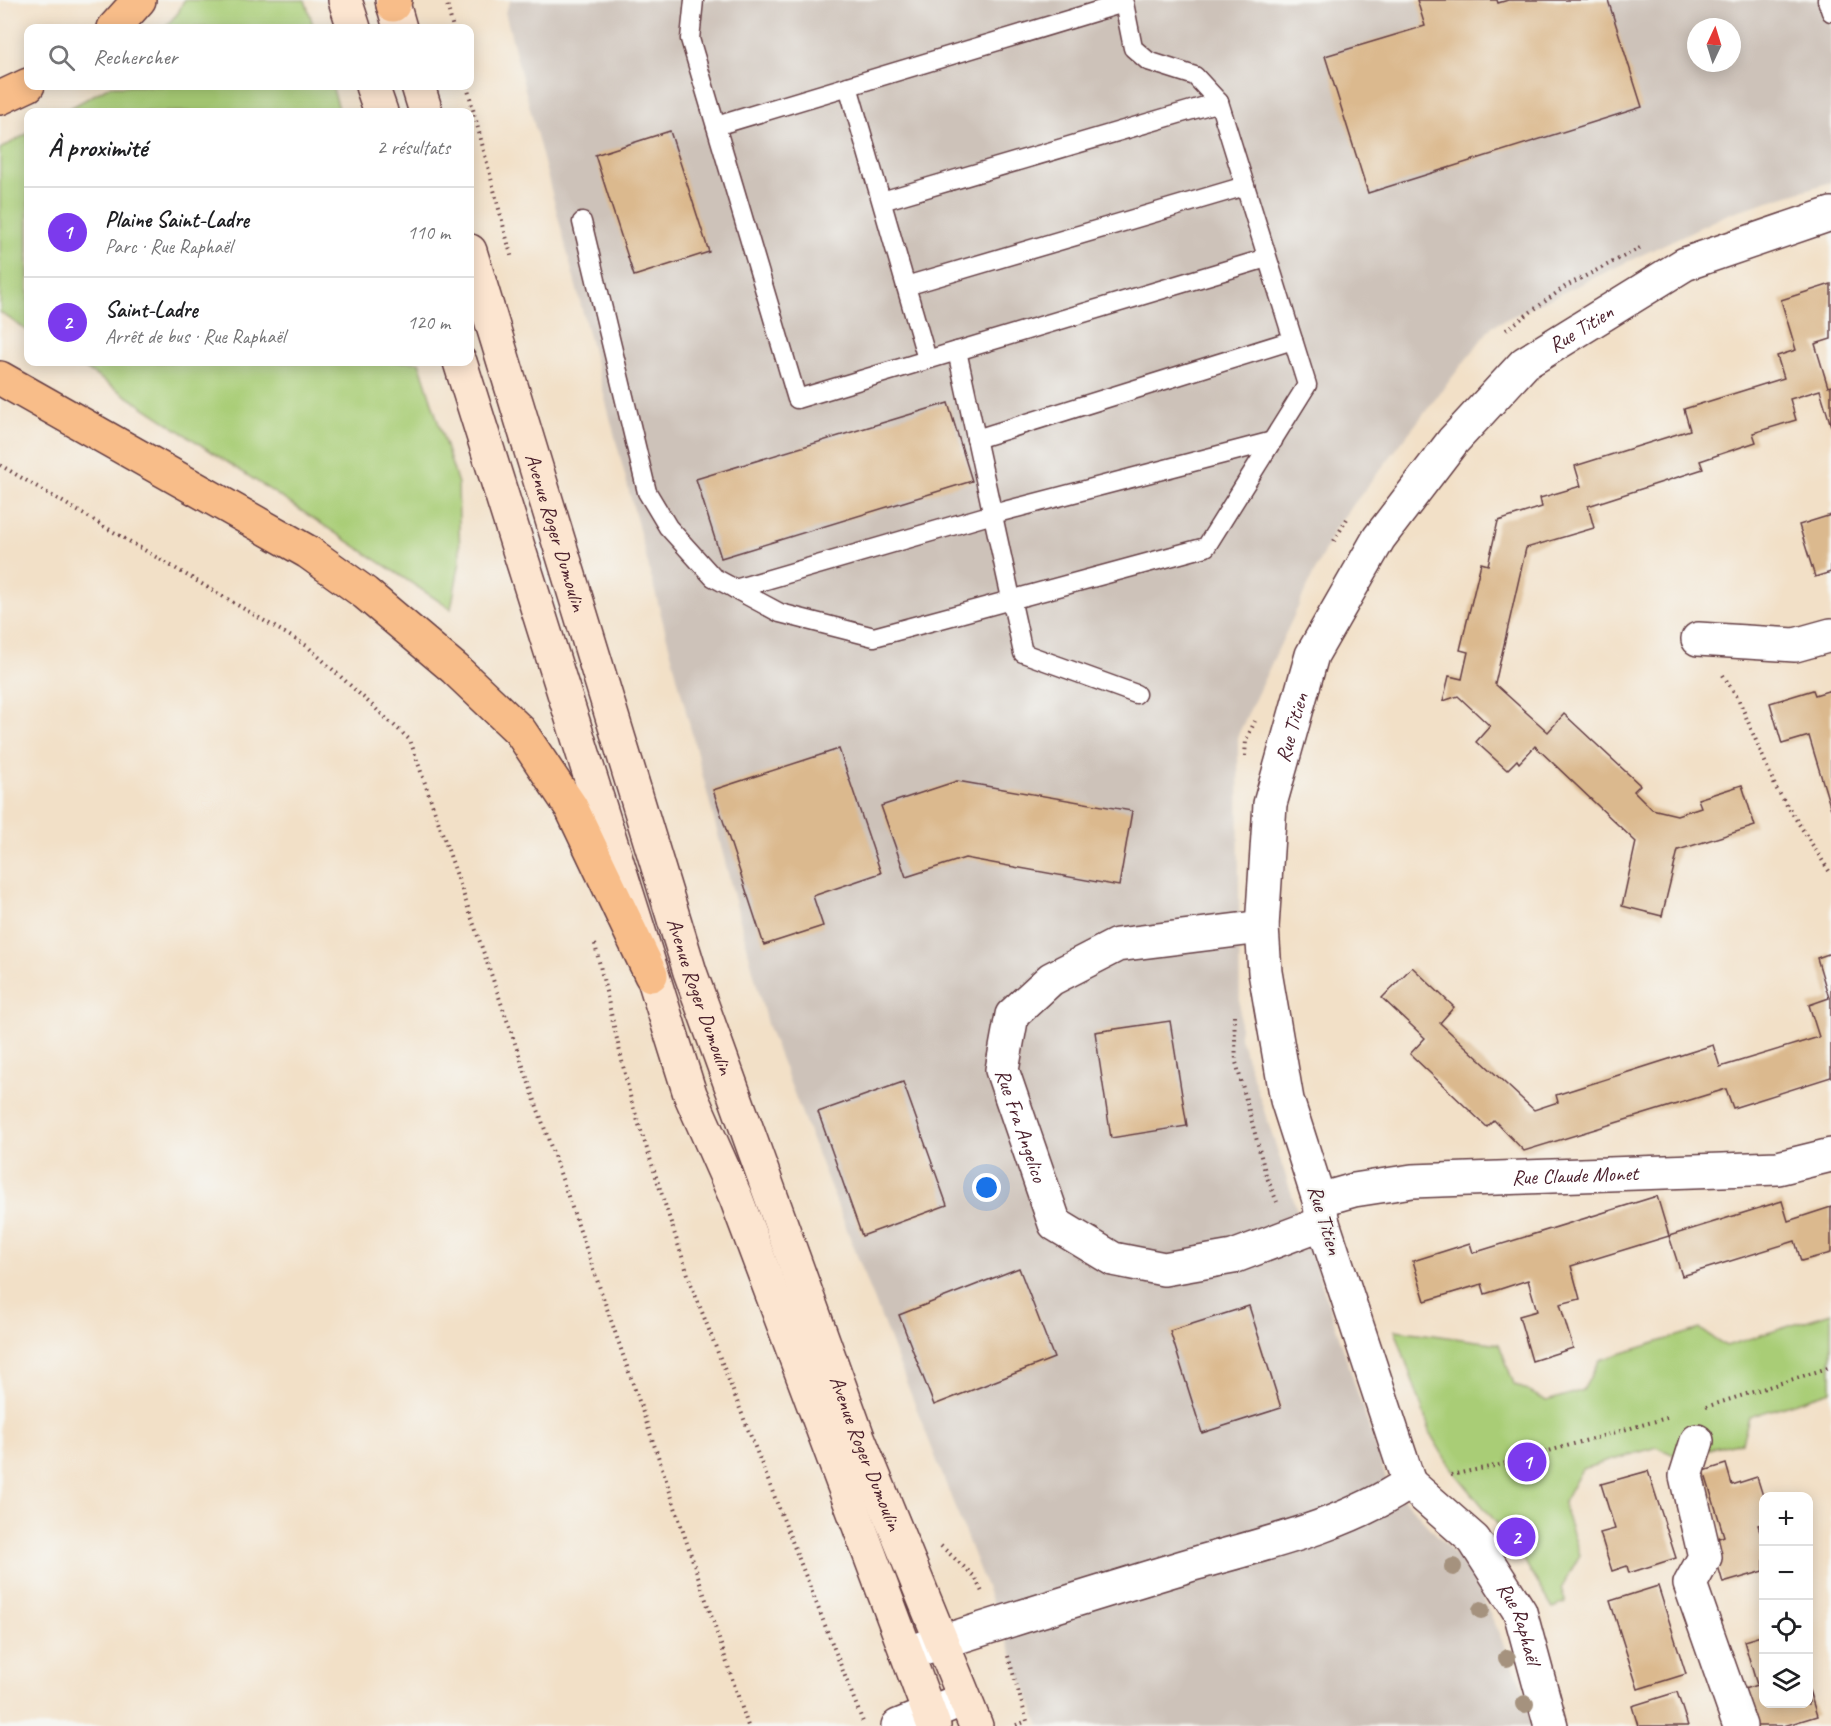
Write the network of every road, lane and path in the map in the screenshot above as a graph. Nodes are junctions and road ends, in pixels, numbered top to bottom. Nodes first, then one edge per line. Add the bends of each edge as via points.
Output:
1 (139, 0) edge
2 (345, 0) edge
3 (446, 0) edge
4 (694, 0) edge
5 (1827, 0) edge
6 (1831, 12) edge
7 (118, 24) edge
8 (353, 24) edge
9 (452, 24) edge
10 (849, 86) junction
11 (24, 87) edge
12 (373, 90) edge
13 (419, 90) edge
14 (0, 98) edge
15 (1219, 102) junction
16 (380, 108) edge
17 (425, 108) edge
18 (716, 126) junction
19 (1245, 186) junction
20 (882, 201) junction
21 (1831, 214) edge
22 (582, 222) dead end
23 (1648, 243) dead end
24 (1267, 258) junction
25 (474, 264) edge
26 (906, 286) junction
27 (1498, 339) dead end
28 (1293, 340) junction
29 (957, 351) junction
30 (927, 359) junction
31 (461, 366) edge
32 (0, 378) edge
33 (976, 439) junction
34 (1273, 441) junction
35 (0, 465) edge
36 (1355, 509) dead end
37 (993, 514) junction
38 (1331, 548) dead end
39 (735, 589) junction
40 (1012, 602) junction
41 (1831, 635) edge
42 (1698, 639) joint
43 (1136, 694) dead end
44 (1256, 718) dead end
45 (1244, 762) dead end
46 (1831, 874) edge
47 (1263, 927) junction
48 (592, 933) dead end
49 (651, 975) junction
50 (1234, 1002) dead end
51 (1831, 1155) edge
52 (1321, 1212) junction
53 (1291, 1237) junction
54 (1831, 1367) edge
55 (1702, 1408) dead end
56 (1688, 1428) joint
57 (1409, 1483) junction
58 (997, 1623) junction
59 (941, 1642) junction
60 (908, 1653) junction
61 (970, 1713) edge
62 (932, 1720) edge
63 (1028, 1721) junction
64 (748, 1726) edge
65 (865, 1726) edge
66 (898, 1726) edge
67 (1014, 1726) edge
68 (1030, 1726) edge
69 (1551, 1726) edge
70 (1740, 1726) edge

1 - 7 highway
2 - 8 main road
3 - 9 path
4 - 18 lane via 690,39
5 - 6 lane
10 - 15 lane via 1124,3 1133,48 1148,62 1195,75
10 - 18 lane
10 - 20 lane
11 - 14 highway
12 - 16 main road
13 - 17 main road
15 - 19 lane
15 - 20 lane
18 - 30 lane via 796,399
19 - 24 lane
19 - 26 lane
20 - 26 lane
21 - 47 street, Rue Titien via 1685,264 1525,363 1453,441 1379,538 1312,655 1270,804
22 - 39 lane via 647,492 675,536 713,577
23 - 27 path via 1566,286
24 - 28 lane
24 - 29 lane
25 - 59 main road, Avenue Roger Dumoulin via 690,972 858,1437
26 - 30 lane
28 - 33 lane
28 - 34 lane via 1307,385
29 - 30 lane
29 - 33 lane
31 - 49 main road, Avenue Roger Dumoulin
32 - 49 highway via 308,552 365,593 455,669 520,731 572,807
33 - 37 lane
34 - 37 lane
34 - 40 lane via 1206,547
35 - 64 path via 307,646 410,740
36 - 38 path via 1340,527
37 - 39 lane
37 - 40 lane
39 - 40 lane via 780,613 874,637
40 - 43 lane via 1023,653
41 - 42 street via 1795,645
42 - 46 path via 1738,698 1776,788
44 - 45 path via 1246,740
47 - 52 street, Rue Titien via 1265,972 1287,1100
47 - 53 street, Rue Fra Angelico via 1117,945 1051,979 1012,1015 1002,1070 1055,1224 1113,1259 1164,1269 1233,1257
48 - 65 path via 631,1100 692,1284
49 - 60 main road, Avenue Roger Dumoulin via 690,1094 736,1198
50 - 53 path via 1236,1062 1266,1174
51 - 52 street, Rue Claude Monet via 1778,1168 1412,1181 1354,1190
52 - 53 street, Rue Fra Angelico
52 - 57 street, Rue Titien
54 - 55 path
56 - 57 path
56 - 70 street via 1686,1476 1705,1557 1690,1584
57 - 58 street via 1378,1503 1311,1530
57 - 69 street, Rue Raphaël via 1474,1540 1520,1612
58 - 59 street
58 - 63 path
59 - 60 street
59 - 61 main road, Avenue Roger Dumoulin
60 - 62 main road, Avenue Roger Dumoulin
61 - 62 street
62 - 66 street
63 - 67 path
63 - 68 path

